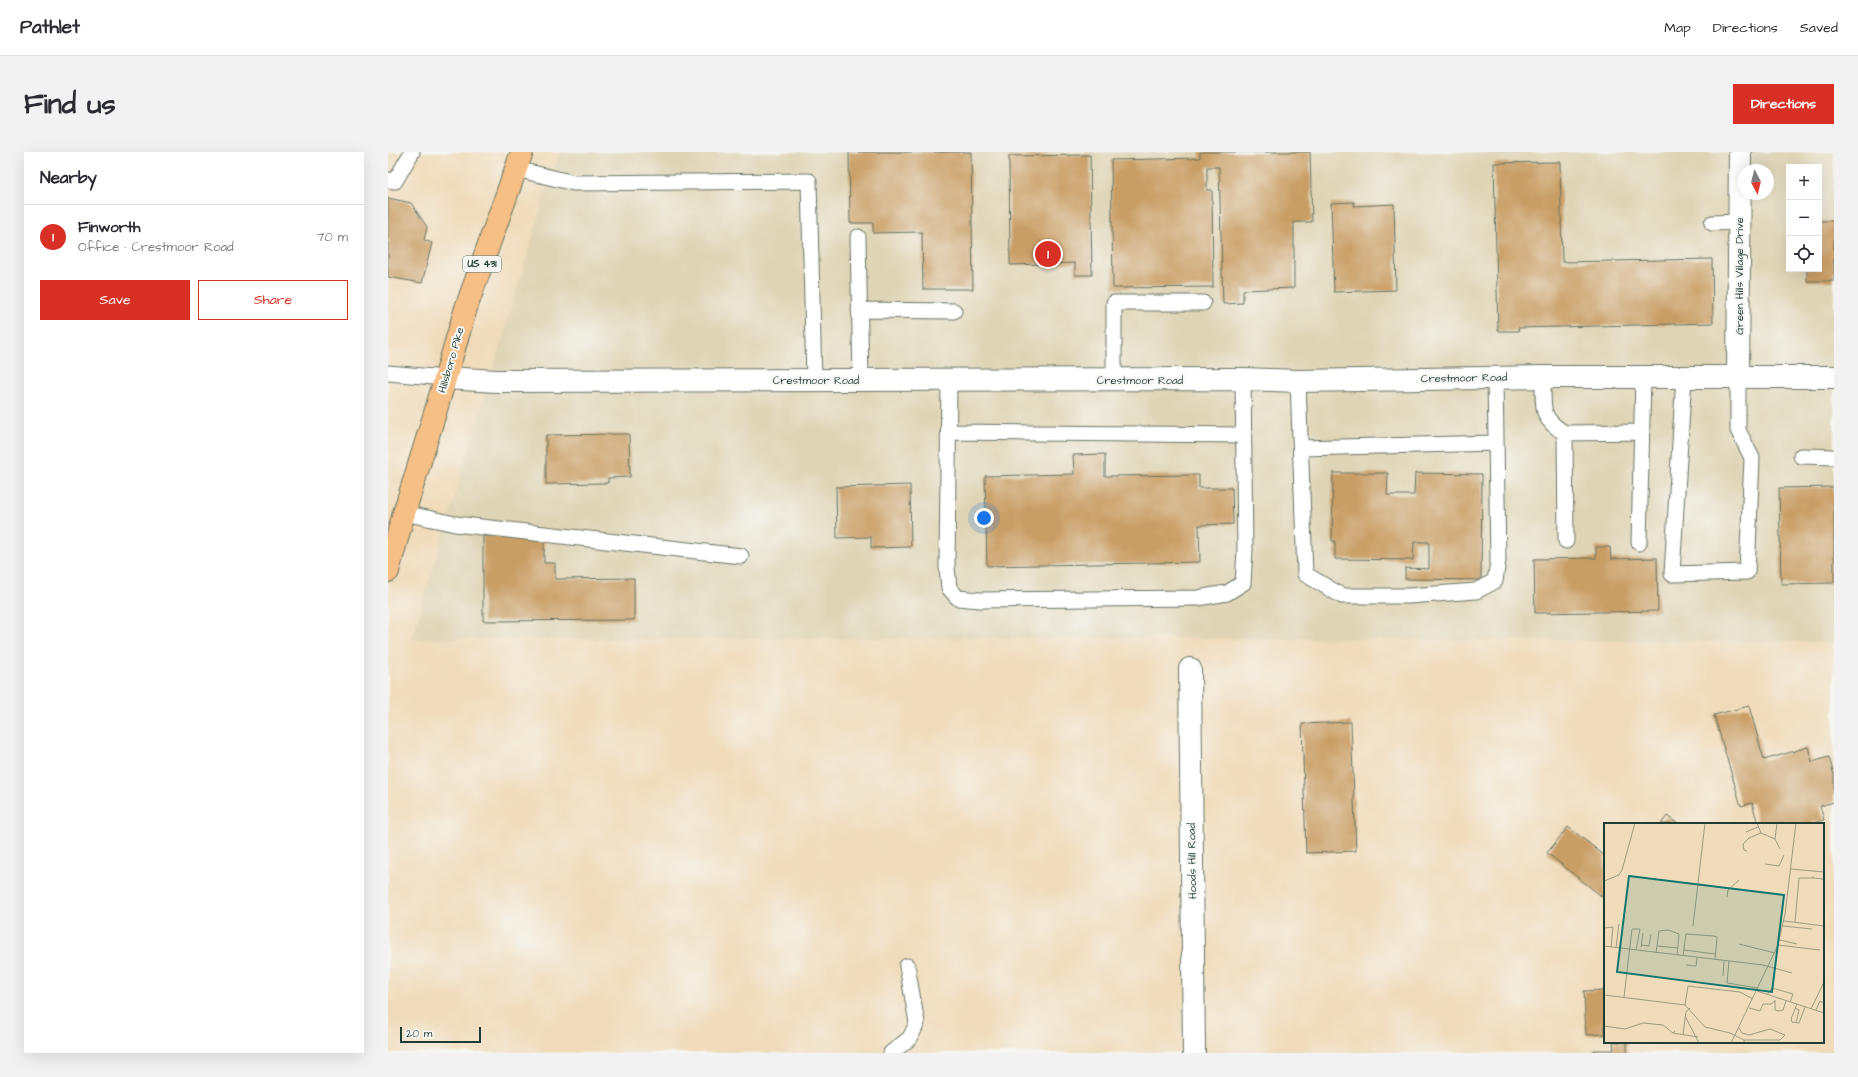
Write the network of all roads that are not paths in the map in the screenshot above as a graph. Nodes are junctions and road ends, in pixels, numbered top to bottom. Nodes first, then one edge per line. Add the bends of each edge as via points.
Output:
1 (412, 152) edge
2 (1740, 152) edge
3 (519, 161) edge
4 (388, 180) edge
5 (1739, 222) junction
6 (1712, 223) dead end
7 (858, 237) dead end
8 (1203, 303) dead end
9 (859, 310) junction
10 (954, 311) dead end
11 (388, 373) edge
12 (1684, 376) junction
13 (1738, 376) junction
14 (1543, 377) junction
15 (1643, 377) junction
16 (1834, 377) edge
17 (446, 378) junction
18 (1495, 378) junction
19 (1243, 379) junction
20 (861, 380) junction
21 (949, 380) junction
22 (1114, 380) junction
23 (814, 381) junction
24 (1298, 381) junction
25 (949, 432) junction
26 (1642, 432) junction
27 (1565, 433) junction
28 (1243, 435) junction
29 (1496, 443) junction
30 (1302, 448) junction
31 (1801, 456) dead end
32 (1834, 456) edge
33 (404, 512) junction
34 (1566, 541) dead end
35 (1638, 542) dead end
36 (741, 556) dead end
37 (388, 572) edge
38 (1190, 669) dead end
39 (907, 966) dead end
40 (891, 1053) edge
41 (1194, 1053) edge

1 - 4 lane via 395,181
2 - 5 street, Green Hills Village Drive
3 - 17 main road, Hillsboro Pike / US 431 via 466,308
3 - 23 lane via 574,183 809,181
5 - 6 lane
5 - 13 street, Green Hills Village Drive
7 - 9 lane
8 - 22 lane via 1114,303
9 - 10 lane
9 - 20 lane
11 - 17 lane
12 - 13 street, Crestmoor Road
12 - 13 lane via 1672,574 1747,572 1752,458 1738,430
12 - 15 street, Crestmoor Road
13 - 16 street, Crestmoor Road
14 - 15 street, Crestmoor Road
14 - 18 street, Crestmoor Road
14 - 27 lane via 1544,414 1552,426
15 - 26 lane
17 - 23 street, Crestmoor Road via 497,381
17 - 33 main road, Hillsboro Pike / US 431
18 - 24 street, Crestmoor Road
18 - 29 lane
19 - 22 street, Crestmoor Road
19 - 24 street, Crestmoor Road
19 - 28 lane
20 - 21 street, Crestmoor Road
20 - 23 street, Crestmoor Road
21 - 22 street, Crestmoor Road
21 - 25 lane
24 - 30 lane
25 - 28 lane
25 - 28 lane via 949,588 958,598 980,600 1198,598 1227,594 1243,583
26 - 27 lane
26 - 35 lane
27 - 34 lane
29 - 30 lane
29 - 30 lane via 1498,561 1495,581 1476,591 1409,596 1342,596 1306,574
31 - 32 lane
33 - 36 lane via 455,524
33 - 37 main road, Hillsboro Pike / US 431
38 - 41 street, Hoods Hill Road
39 - 40 lane via 917,1023 910,1038

